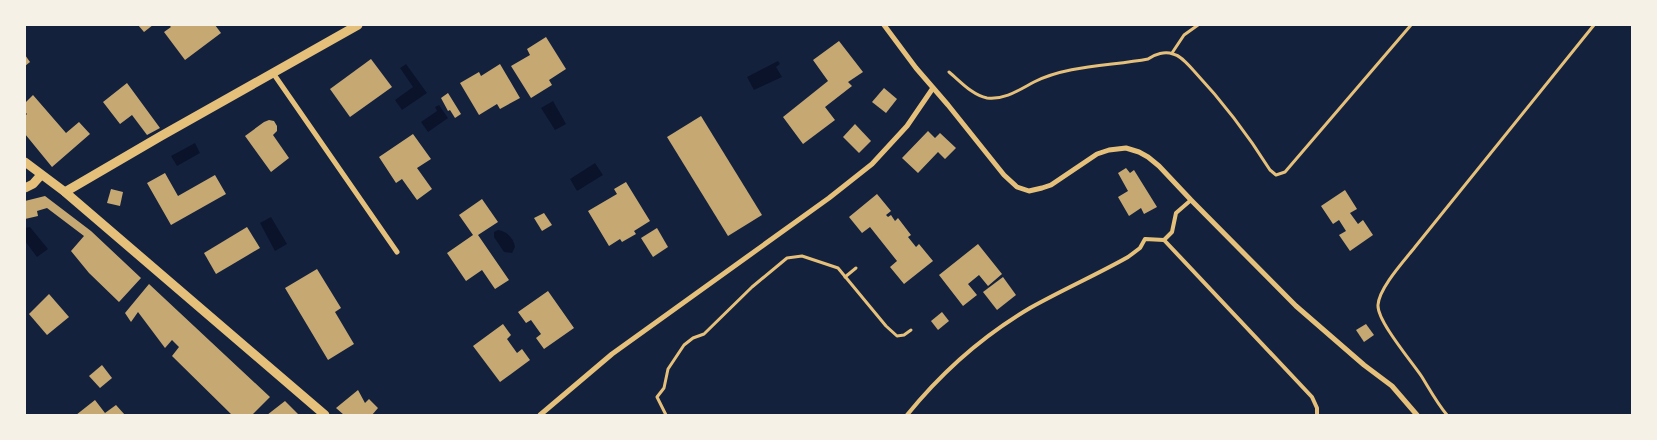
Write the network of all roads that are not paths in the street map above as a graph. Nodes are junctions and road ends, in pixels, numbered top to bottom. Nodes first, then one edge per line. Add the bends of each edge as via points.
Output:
1 (358, 25) edge
2 (884, 25) edge
3 (273, 73) junction
4 (933, 88) junction
5 (25, 162) edge
6 (41, 174) junction
7 (25, 188) edge
8 (65, 192) junction
9 (1191, 200) junction
10 (1164, 240) junction
11 (396, 252) dead end
12 (325, 415) edge
13 (540, 415) edge
14 (908, 415) edge
15 (1318, 415) edge
16 (1417, 415) edge

1 - 3 street
2 - 4 street
3 - 8 street
3 - 11 street
4 - 9 street via 1004,175 1023,190 1051,184 1097,154 1126,148 1148,157
4 - 13 street via 907,126 872,164 612,354
5 - 6 street
6 - 7 street
6 - 8 street
8 - 12 street
9 - 10 lane via 1176,213 1172,232
9 - 16 street via 1296,306 1392,386
10 - 14 lane via 1145,239 1140,248 1128,257 1008,322 954,365
10 - 15 lane via 1312,397

